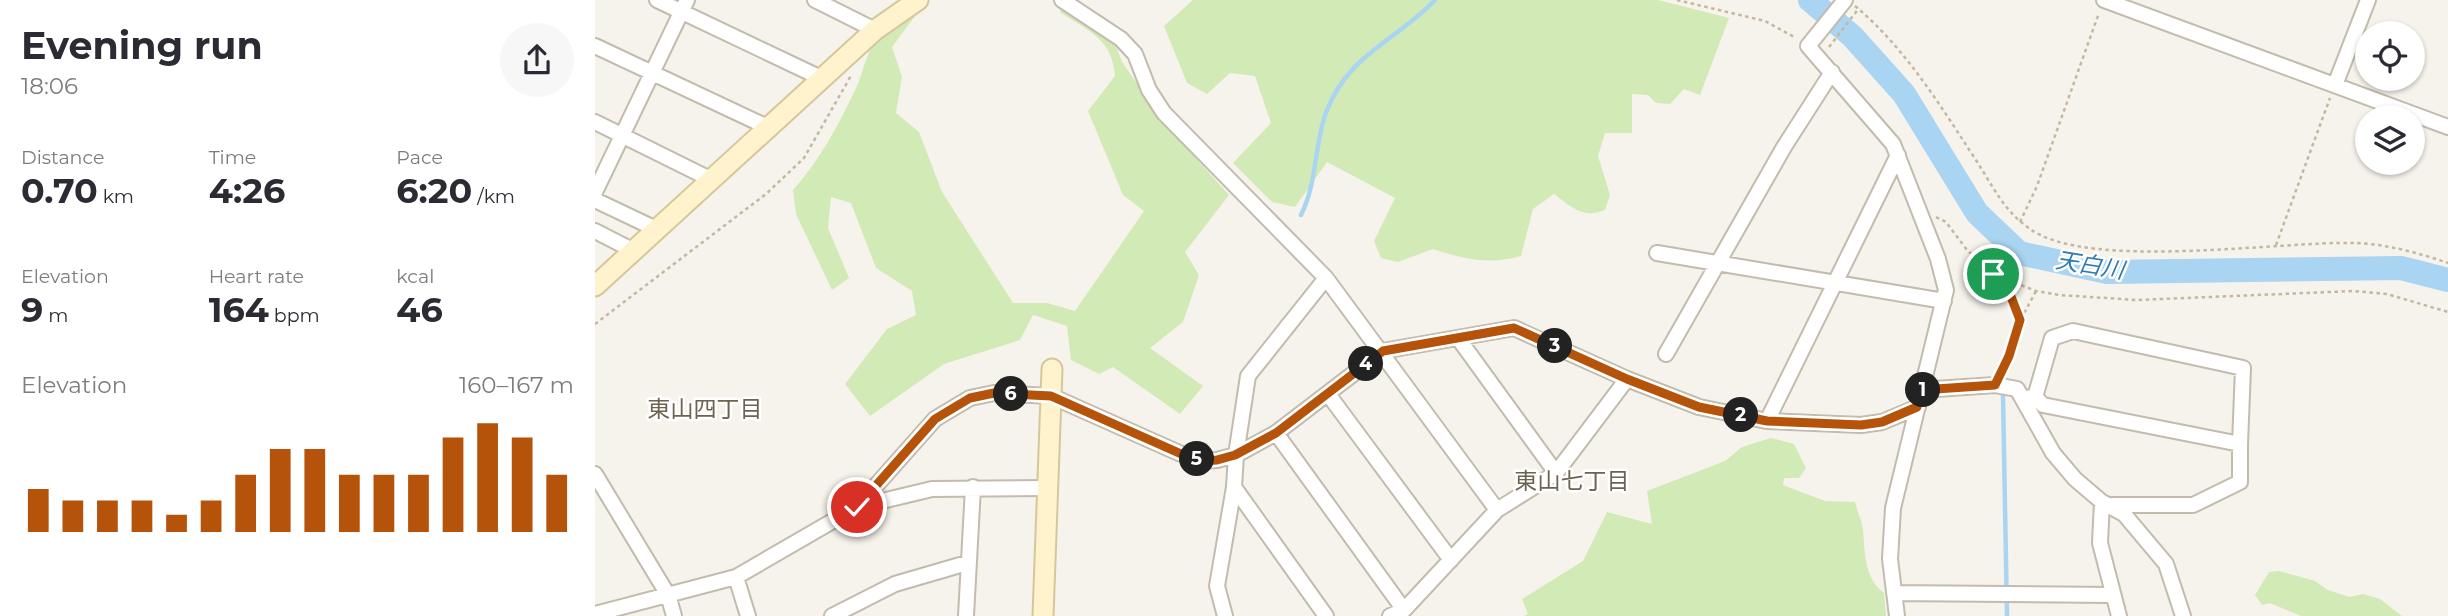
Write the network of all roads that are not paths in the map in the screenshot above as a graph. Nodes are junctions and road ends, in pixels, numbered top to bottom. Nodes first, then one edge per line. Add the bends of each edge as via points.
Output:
1 (657, 0) edge
2 (815, 0) edge
3 (918, 0) edge
4 (1062, 0) edge
5 (1847, 0) edge
6 (2368, 0) edge
7 (684, 6) edge
8 (2102, 6) edge
9 (874, 30) junction
10 (595, 46) edge
11 (1832, 72) junction
12 (652, 74) junction
13 (821, 78) junction
14 (2335, 85) junction
15 (595, 122) edge
16 (2448, 127) edge
17 (766, 129) junction
18 (622, 135) junction
19 (1898, 155) junction
20 (710, 179) junction
21 (595, 192) edge
22 (595, 200) edge
23 (656, 229) junction
24 (595, 231) edge
25 (634, 251) junction
26 (1657, 253) dead end
27 (1716, 264) junction
28 (1326, 278) junction
29 (1834, 283) junction
30 (595, 286) edge
31 (1944, 301) junction
32 (1458, 338) junction
33 (1383, 351) junction
34 (1666, 354) dead end
35 (1052, 369) dead end
36 (1627, 379) junction
37 (1921, 390) junction
38 (1328, 394) junction
39 (1051, 396) junction
40 (2030, 398) junction
41 (1917, 407) junction
42 (1767, 421) junction
43 (1276, 433) junction
44 (2240, 444) junction
45 (1235, 455) junction
46 (1556, 473) junction
47 (595, 474) edge
48 (973, 487) junction
49 (1234, 487) junction
50 (1049, 488) junction
51 (2107, 503) junction
52 (857, 507) junction
53 (1497, 510) junction
54 (1451, 560) junction
55 (967, 563) junction
56 (736, 577) junction
57 (1893, 593) junction
58 (668, 595) junction
59 (2112, 595) junction
60 (1404, 610) junction
61 (596, 615) edge
62 (674, 616) edge
63 (748, 616) edge
64 (832, 616) edge
65 (965, 616) edge
66 (1043, 616) edge
67 (1225, 616) edge
68 (1326, 616) edge
69 (1390, 616) edge
70 (1897, 616) edge
71 (2119, 616) edge
72 (2183, 616) edge

1 - 7 street
2 - 9 street
3 - 9 street
4 - 28 street via 1121,39 1135,54 1164,113
5 - 11 street via 1808,46
6 - 14 street
7 - 12 street
7 - 13 street
8 - 14 street
9 - 13 street
10 - 12 street
11 - 19 street via 1885,131
11 - 27 street
12 - 17 street
12 - 18 street
13 - 17 street
14 - 16 street
15 - 18 street
17 - 20 street
18 - 20 street
18 - 21 street
19 - 29 street
19 - 31 street via 1938,258
20 - 23 street
22 - 23 street
23 - 25 street
24 - 25 street
25 - 30 street
26 - 27 street
27 - 29 street
27 - 34 street
28 - 33 street
28 - 45 street via 1248,376
29 - 31 street
29 - 42 street
31 - 37 street
32 - 33 street
32 - 36 street via 1514,328
32 - 46 street
33 - 38 street
33 - 53 street
35 - 39 street
36 - 42 street via 1699,407
36 - 46 street
37 - 40 street via 1995,385 2017,389
37 - 41 street
38 - 43 street
38 - 54 street
39 - 45 street via 1202,461
39 - 50 street
39 - 52 street via 994,393 951,408 935,419
40 - 44 street via 2043,405
40 - 44 street via 2052,338 2073,331 2243,368
40 - 51 street via 2053,453 2075,479
41 - 42 street via 1882,422 1861,425
41 - 57 street via 1893,508
43 - 45 street
43 - 60 street
44 - 51 street via 2240,482 2193,505
45 - 49 street
46 - 53 street
47 - 58 street
48 - 50 street
48 - 52 street via 932,489
48 - 55 street
49 - 67 street via 1217,586
49 - 68 street
50 - 66 street
51 - 59 street via 2100,543
51 - 72 street via 2124,514 2166,564
52 - 56 street
53 - 54 street
54 - 60 street
55 - 64 street via 895,584
55 - 65 street
56 - 58 street
56 - 63 street
57 - 59 street
57 - 70 street
58 - 61 street
58 - 62 street
59 - 71 street
60 - 69 street

